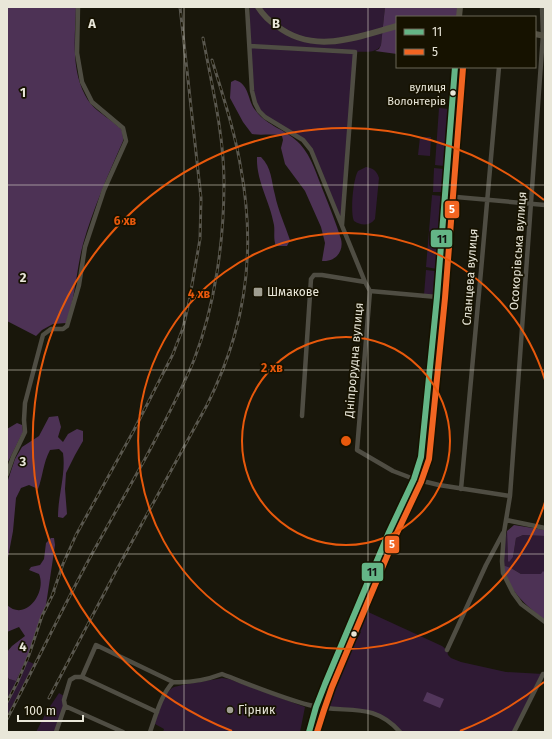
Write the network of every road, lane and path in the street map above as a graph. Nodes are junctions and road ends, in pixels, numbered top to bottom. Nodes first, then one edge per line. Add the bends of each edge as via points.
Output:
1 (78, 7) edge
2 (248, 7) edge
3 (258, 7) edge
4 (542, 7) edge
5 (396, 26) edge
6 (544, 36) edge
7 (250, 46) junction
8 (455, 68) edge
9 (499, 68) edge
10 (445, 196) junction
11 (486, 199) junction
12 (531, 203) junction
13 (545, 204) edge
14 (341, 226) junction
15 (365, 282) junction
16 (370, 291) junction
17 (437, 297) junction
18 (302, 416) dead end
19 (7, 474) edge
20 (414, 480) junction
21 (461, 488) junction
22 (510, 496) junction
23 (506, 520) junction
24 (545, 528) edge
25 (504, 532) junction
26 (545, 622) edge
27 (447, 650) dead end
28 (545, 674) edge
29 (82, 677) junction
30 (173, 682) junction
31 (66, 706) junction
32 (316, 707) junction
33 (157, 712) junction
34 (56, 732) edge
35 (123, 732) edge
36 (150, 732) edge
37 (309, 732) edge
38 (400, 732) edge
39 (514, 732) edge

1 - 19 street via 77,53 82,82 92,102 123,128 126,141 104,190 85,247 79,285 68,326 63,329 51,329 44,335 25,403 26,432
2 - 7 street, Дніпрорудна вулиця
3 - 5 street via 284,32 314,42 337,41
4 - 6 street, Осокорівська вулиця
6 - 12 street, Осокорівська вулиця
7 - 14 street, Дніпрорудна вулиця via 252,91 259,111 303,140 310,150
7 - 14 street via 355,52
8 - 10 street
9 - 11 street, Сланцева вулиця
10 - 11 street
10 - 17 street
11 - 12 street
11 - 21 street, Сланцева вулиця
12 - 13 street
12 - 22 street, Осокорівська вулиця
14 - 15 street, Дніпрорудна вулиця
15 - 16 street, Дніпрорудна вулиця
15 - 18 street via 322,275 314,275 311,279
16 - 17 street
16 - 20 street, Дніпрорудна вулиця via 357,450
17 - 20 street via 422,449
20 - 21 street
20 - 32 street via 389,532
21 - 22 street
22 - 23 street
23 - 24 street
23 - 25 street
25 - 26 street via 502,569 508,583 522,604
25 - 27 street
28 - 39 street
29 - 30 street via 96,645
29 - 31 street via 70,680 64,700
29 - 33 street
30 - 32 street via 186,683 222,674
30 - 33 street via 165,692
31 - 34 street
31 - 35 street
32 - 37 street
32 - 38 street via 374,713 387,719
33 - 36 street

